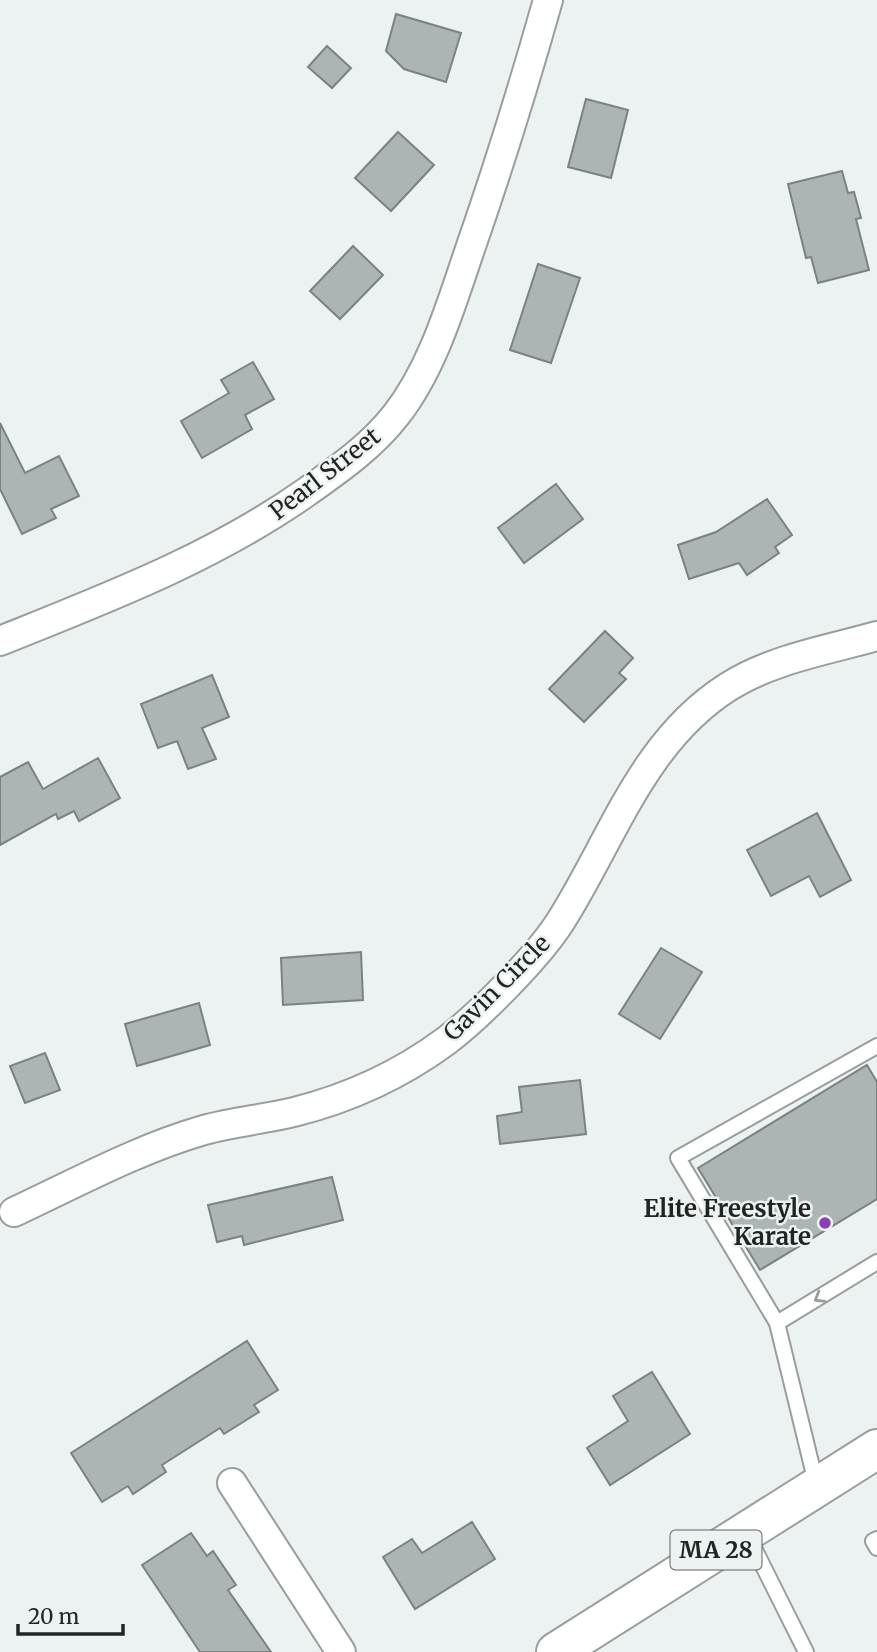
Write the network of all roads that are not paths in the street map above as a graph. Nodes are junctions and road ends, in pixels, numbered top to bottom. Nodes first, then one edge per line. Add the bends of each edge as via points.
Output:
1 (548, 0) edge
2 (877, 636) edge
3 (0, 641) edge
4 (877, 1046) edge
5 (14, 1212) dead end
6 (877, 1262) edge
7 (777, 1323) junction
8 (877, 1449) edge
9 (232, 1483) dead end
10 (817, 1485) junction
11 (746, 1531) junction
12 (877, 1539) edge
13 (877, 1548) edge
14 (341, 1652) edge
15 (555, 1652) edge
16 (806, 1652) edge

1 - 3 street, Pearl Street via 450,309 415,387 388,425 327,478 253,527 151,580
2 - 5 street, Gavin Circle via 771,666 728,687 694,713 638,781 561,921 538,952 449,1038 416,1062 343,1098 204,1130 146,1151
4 - 7 lane via 677,1158
6 -> 7 lane
7 - 10 lane
8 - 10 main road, MA 28
9 - 14 street
10 - 11 main road, MA 28
11 - 15 main road, MA 28
11 - 16 lane
12 - 13 lane via 873,1541

